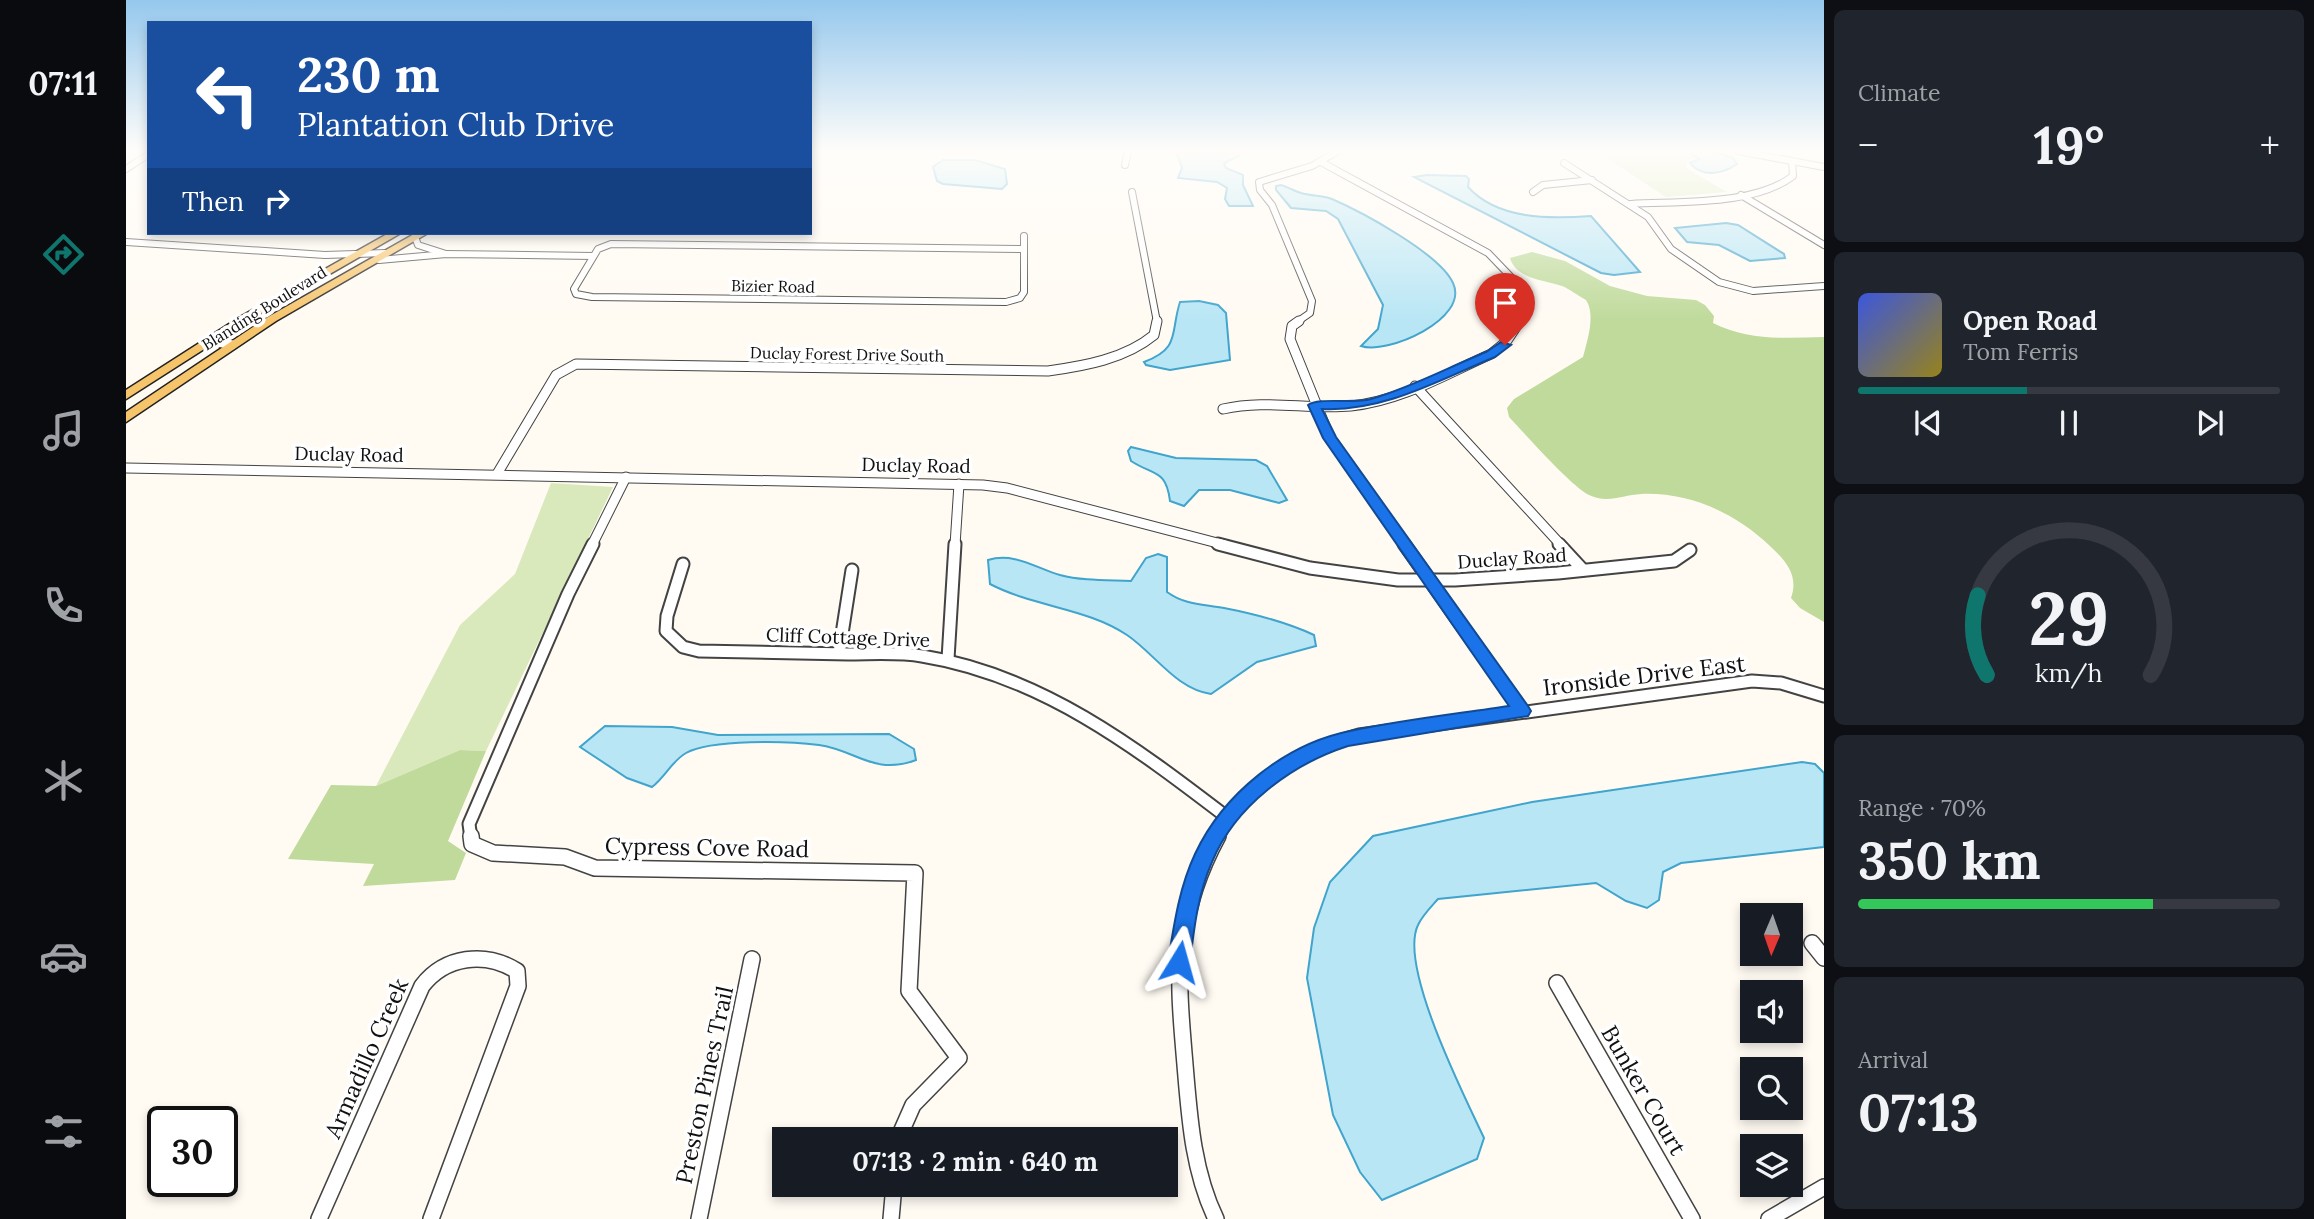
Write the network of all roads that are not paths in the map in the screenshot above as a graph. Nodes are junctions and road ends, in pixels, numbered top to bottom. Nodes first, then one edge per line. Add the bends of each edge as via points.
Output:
1 (1135, 208) edge
2 (1273, 208) edge
3 (1407, 208) edge
4 (1636, 208) edge
5 (1762, 208) edge
6 (393, 235) edge
7 (419, 235) edge
8 (1024, 236) dead end
9 (126, 242) edge
10 (1824, 245) edge
11 (1023, 249) junction
12 (386, 253) junction
13 (446, 254) junction
14 (355, 256) junction
15 (593, 256) junction
16 (374, 260) junction
17 (1824, 286) edge
18 (209, 340) junction
19 (232, 345) junction
20 (1415, 386) junction
21 (126, 395) edge
22 (1314, 405) junction
23 (1223, 409) dead end
24 (126, 418) edge
25 (126, 468) edge
26 (497, 474) junction
27 (626, 477) junction
28 (959, 484) junction
29 (1690, 550) dead end
30 (683, 564) dead end
31 (852, 570) dead end
32 (1583, 570) junction
33 (1431, 580) junction
34 (839, 653) junction
35 (948, 659) junction
36 (1824, 696) edge
37 (1522, 711) junction
38 (1228, 818) junction
39 (1812, 943) dead end
40 (1824, 958) edge
41 (752, 959) dead end
42 (1557, 983) dead end
43 (902, 1127) edge
44 (1824, 1187) edge
45 (893, 1197) edge
46 (1213, 1214) edge
47 (319, 1219) edge
48 (431, 1219) edge
49 (699, 1219) edge
50 (891, 1219) edge
51 (1692, 1219) edge
52 (1769, 1219) edge

1 - 26 street, Duclay Forest Drive South via 1157,332 1147,342 1081,366 1048,371 567,366 556,375
2 - 22 street via 1311,302 1310,313 1292,326 1290,339
3 - 20 street via 1475,244 1506,269 1519,288 1523,312 1521,323 1505,345
4 - 17 street via 1671,249 1719,282 1761,291
5 - 10 street
6 - 14 main road, Blanding Boulevard
7 - 12 main road, Blanding Boulevard
7 - 13 street via 418,245
8 - 11 street
9 - 14 street
11 - 15 street via 617,244 601,247
11 - 15 street, Bizier Road via 1024,292 998,303 576,294 574,285
12 - 14 street
12 - 16 main road, Blanding Boulevard
13 - 15 street
13 - 16 street
14 - 18 main road, Blanding Boulevard
16 - 19 main road, Blanding Boulevard
18 - 19 street
18 - 21 main road, Blanding Boulevard
19 - 24 main road, Blanding Boulevard
20 - 22 street via 1364,405
20 - 32 street
22 - 23 street via 1241,404
22 - 33 street via 1330,438
25 - 26 street, Duclay Road
26 - 27 street, Duclay Road
27 - 28 street, Duclay Road
27 - 43 street, Cypress Cove Road via 568,594 469,824 472,844 493,853 565,857 595,868 915,873 909,991 959,1058 913,1107
28 - 33 street, Duclay Road via 1007,488 1310,568
28 - 35 street
29 - 32 street, Duclay Road via 1674,561
30 - 34 street, Cliff Cottage Drive via 666,631 683,647
31 - 34 street
32 - 33 street, Duclay Road
33 - 37 street
34 - 35 street, Cliff Cottage Drive
35 - 38 street, Cliff Cottage Drive via 1063,701
36 - 37 street, Ironside Drive East via 1781,683 1752,681
37 - 38 street, Ironside Drive East via 1384,731 1317,749 1268,776
38 - 46 street, Ironside Drive East via 1204,857 1187,907 1179,962 1196,1154
39 - 40 street
41 - 49 street, Preston Pines Trail
42 - 51 street, Bunker Court
44 - 52 street
45 - 50 street
47 - 48 street, Armadillo Creek via 422,986 444,964 458,960 506,962 517,971 518,986

